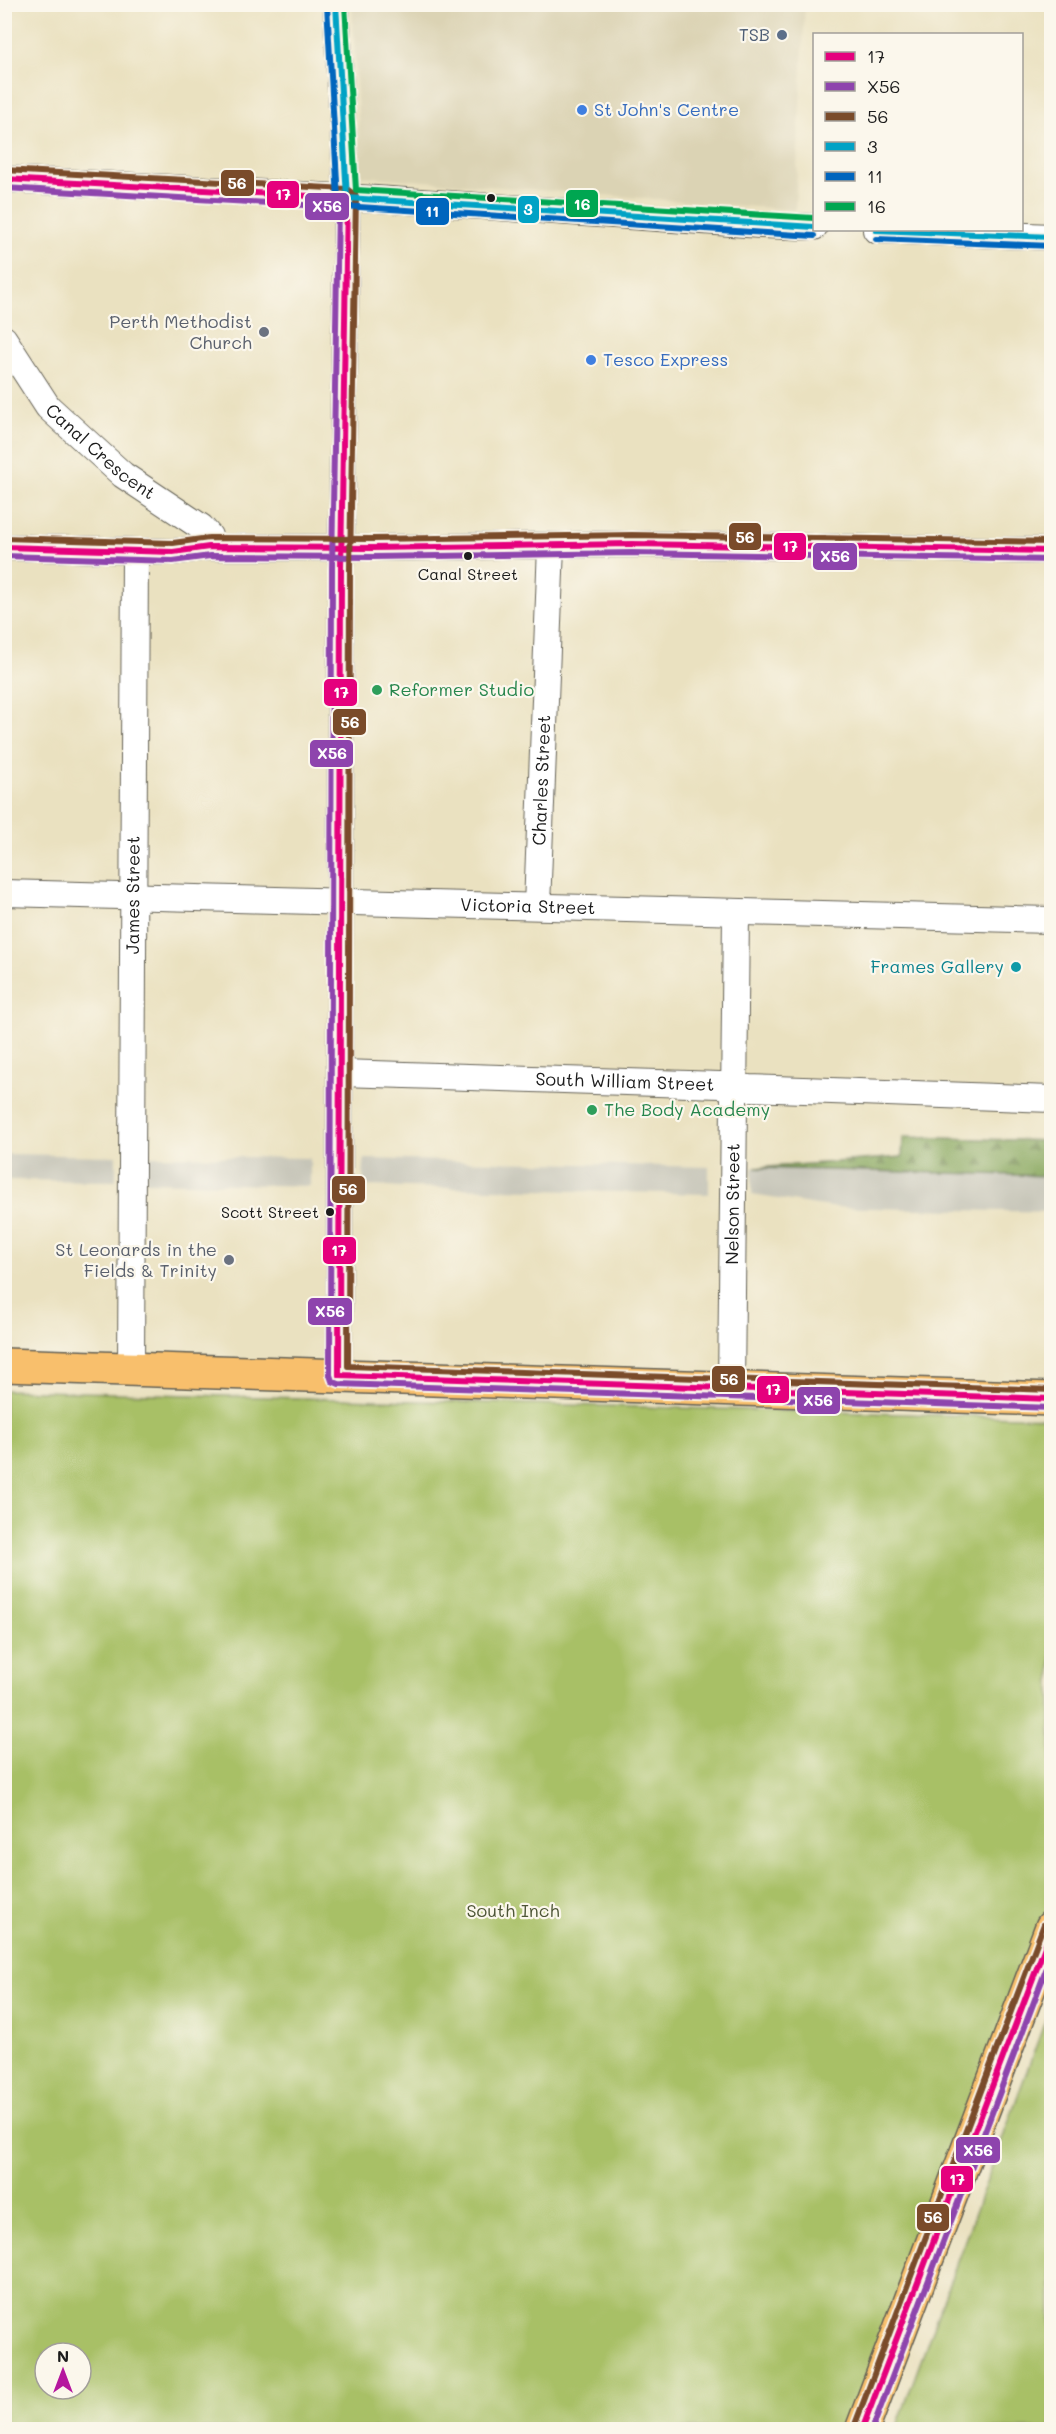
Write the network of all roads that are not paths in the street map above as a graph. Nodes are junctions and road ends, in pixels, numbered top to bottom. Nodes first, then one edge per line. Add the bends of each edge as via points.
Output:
1 (336, 4) edge
2 (4, 179) edge
3 (347, 198) junction
4 (813, 227) edge
5 (901, 231) edge
6 (1052, 237) edge
7 (4, 339) edge
8 (551, 546) junction
9 (4, 547) edge
10 (209, 547) junction
11 (342, 548) junction
12 (1052, 551) edge
13 (135, 552) junction
14 (4, 893) edge
15 (133, 896) junction
16 (340, 902) junction
17 (537, 906) junction
18 (736, 912) junction
19 (1052, 920) edge
20 (341, 1073) junction
21 (734, 1087) junction
22 (1052, 1099) edge
23 (6, 1365) edge
24 (131, 1369) junction
25 (339, 1375) junction
26 (731, 1388) junction
27 (1052, 1399) edge
28 (1052, 1927) edge
29 (862, 2430) edge

1 - 3 street
2 - 3 street
3 - 4 street
3 - 11 street
5 - 6 street
7 - 10 street, Canal Crescent via 48,407 123,476 201,527 209,536
8 - 11 street
8 - 12 street
8 - 17 street, Charles Street
9 - 13 street
10 - 11 street
10 - 13 street
11 - 16 street
13 - 15 street, James Street
14 - 15 street, Victoria Street
15 - 16 street, Victoria Street
15 - 24 street, James Street
16 - 17 street, Victoria Street
16 - 20 street
17 - 18 street, Victoria Street
18 - 19 street, Victoria Street
18 - 21 street, Nelson Street
20 - 21 street, South William Street
20 - 25 street
21 - 22 street, South William Street
21 - 26 street, Nelson Street
23 - 24 main road
24 - 25 main road
25 - 26 main road
26 - 27 main road
28 - 29 main road

